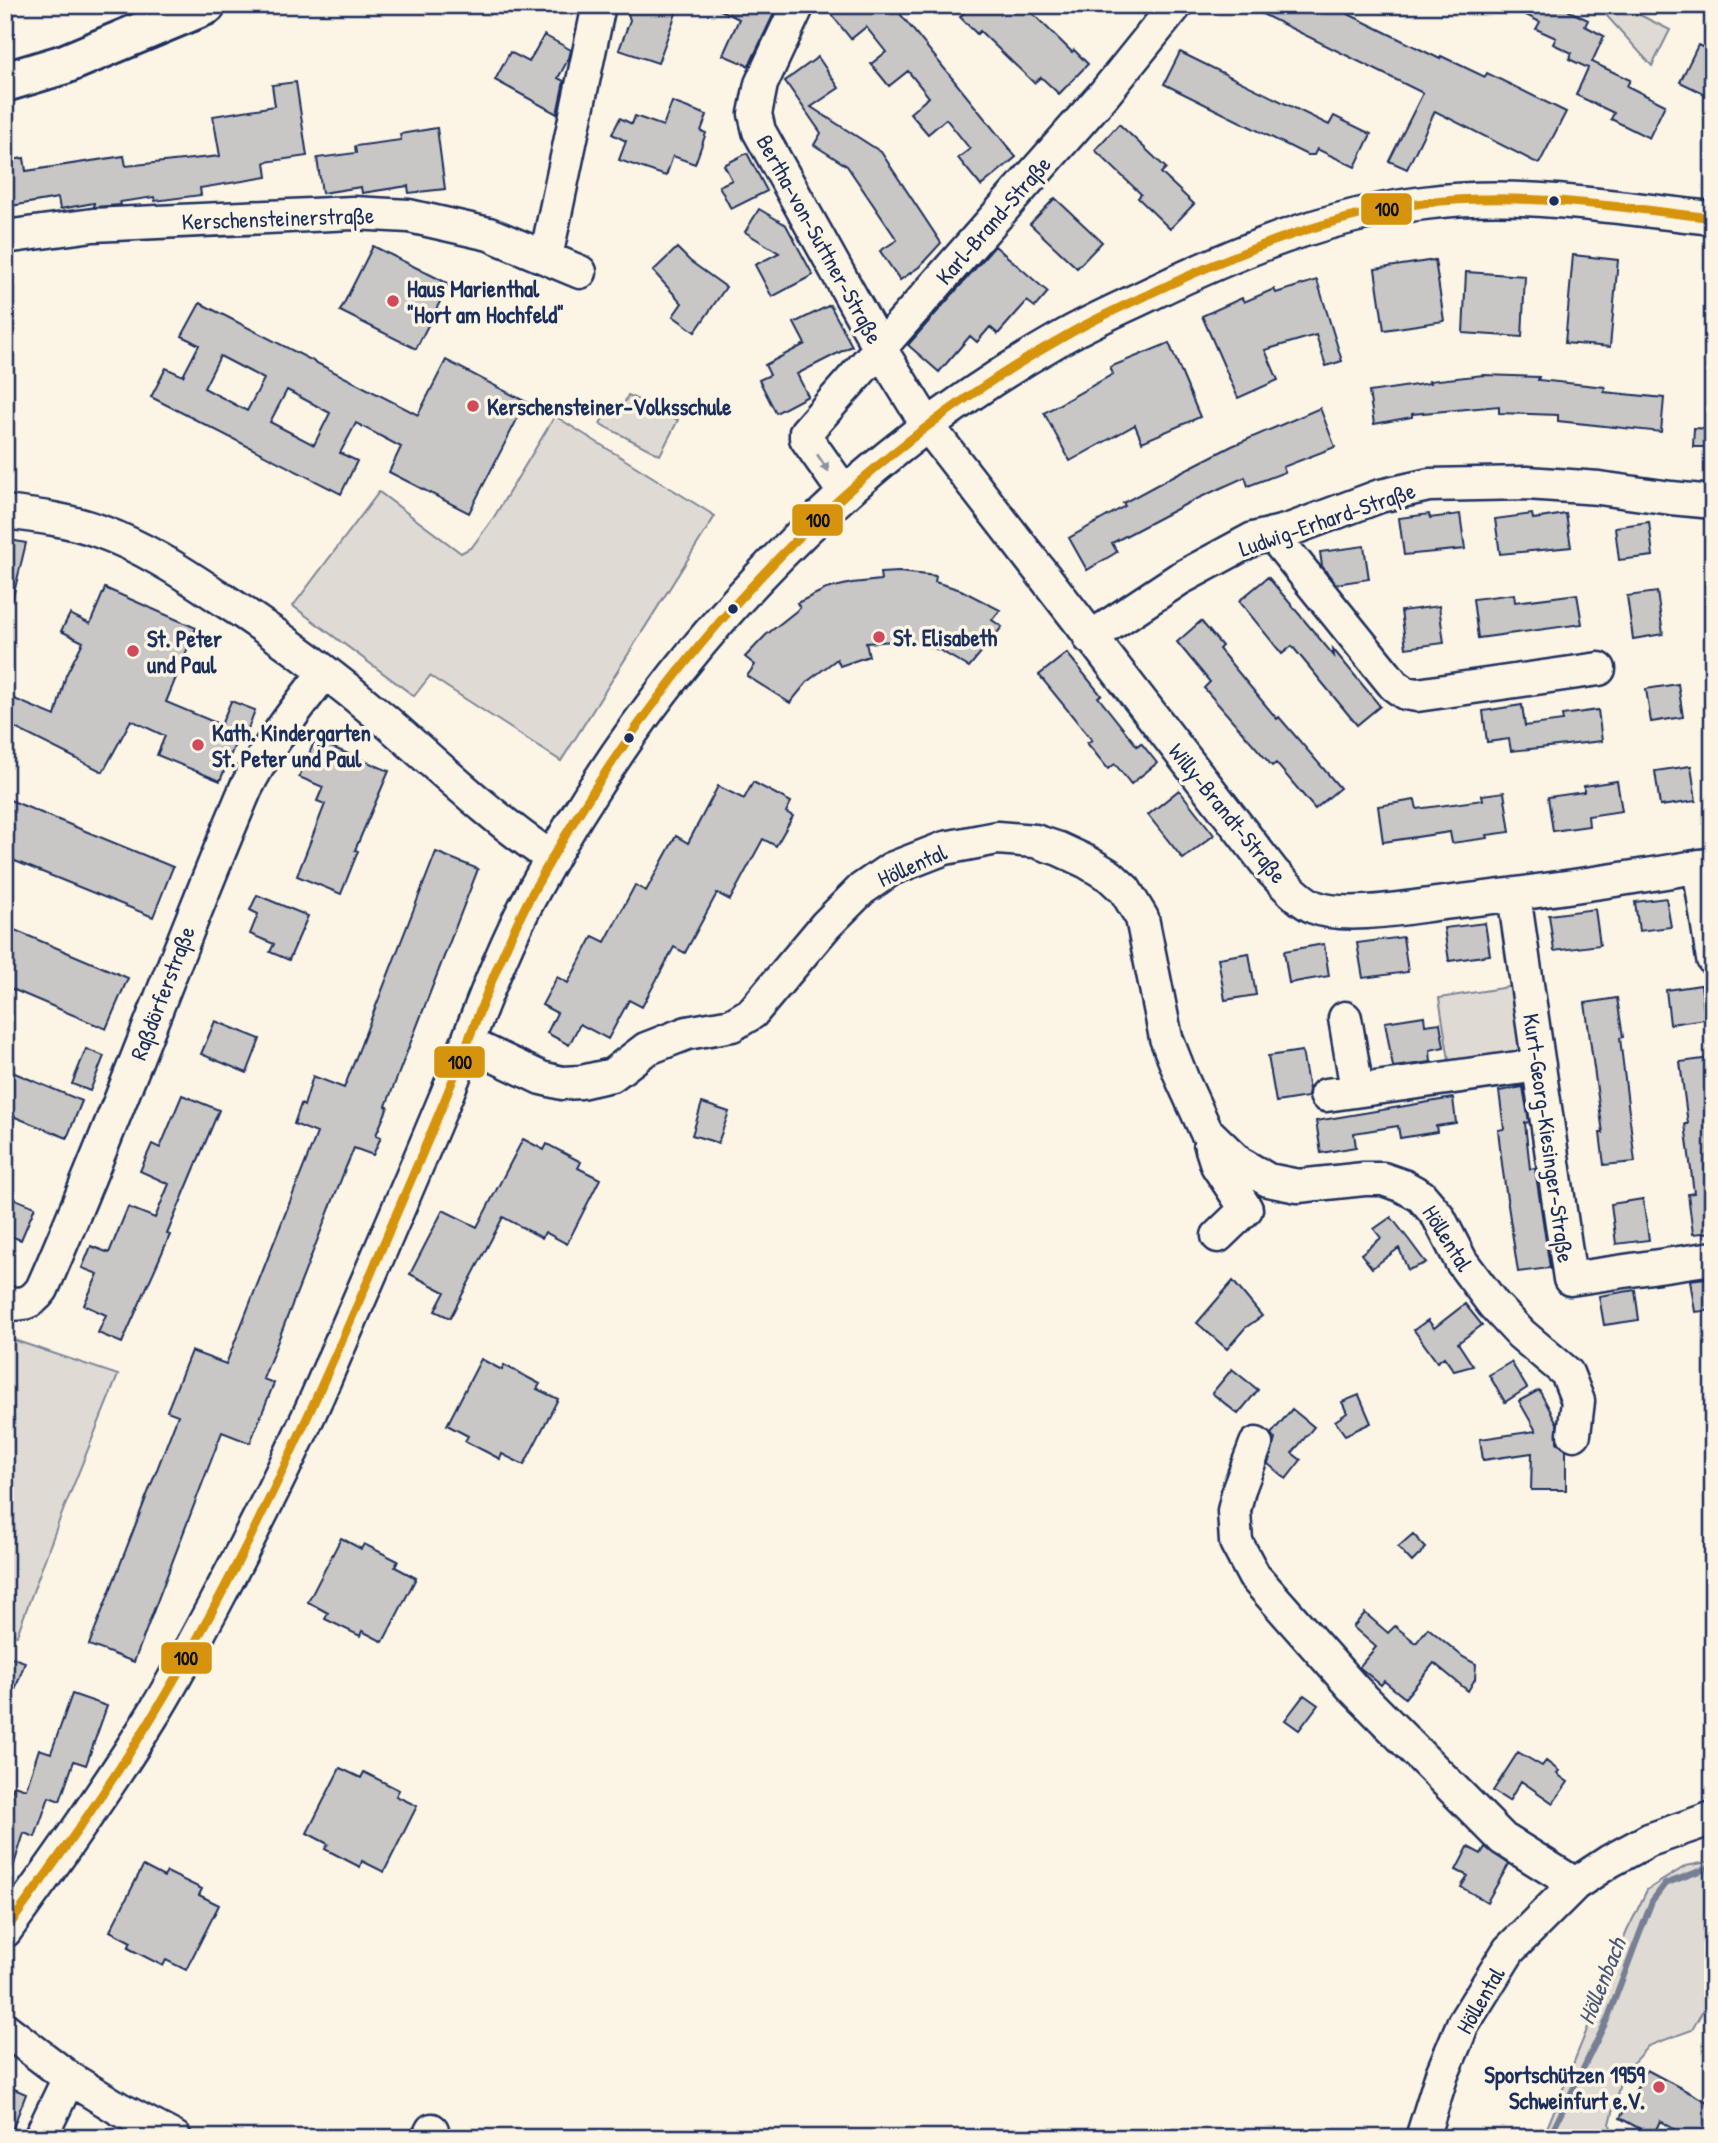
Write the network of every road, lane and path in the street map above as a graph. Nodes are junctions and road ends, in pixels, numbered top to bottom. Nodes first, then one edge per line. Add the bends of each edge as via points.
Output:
1 (206, 5) edge
2 (599, 5) edge
3 (798, 5) edge
4 (1176, 5) edge
5 (5, 82) edge
6 (1713, 218) edge
7 (5, 237) edge
8 (546, 257) junction
9 (580, 272) dead end
10 (879, 347) junction
11 (928, 426) junction
12 (844, 492) junction
13 (1713, 502) edge
14 (5, 512) edge
15 (1272, 534) junction
16 (1090, 638) junction
17 (1599, 669) dead end
18 (325, 672) junction
19 (552, 858) junction
20 (1706, 865) edge
21 (1514, 895) junction
22 (1713, 958) edge
23 (1345, 1018) dead end
24 (467, 1043) junction
25 (1539, 1065) junction
26 (1357, 1090) junction
27 (1326, 1095) dead end
28 (1206, 1131) junction
29 (1218, 1236) dead end
30 (1713, 1258) edge
31 (5, 1303) edge
32 (1574, 1434) dead end
33 (1256, 1444) dead end
34 (1713, 1818) edge
35 (1574, 1884) junction
36 (5, 1931) edge
37 (5, 2029) edge
38 (69, 2078) junction
39 (40, 2138) edge
40 (175, 2138) edge
41 (1422, 2138) edge

1 - 5 main road via 65,64
2 - 8 street
3 - 10 street, Bertha-von-Suttner-Straße via 761,84 755,114 759,131
4 - 10 street, Karl-Brand-Straße via 1105,93
6 - 11 street via 1554,200 1493,198 1429,202 1349,216 1263,243 1176,281 1070,334
7 - 8 street, Kerschensteinerstraße via 93,225 353,213 410,216 456,225
8 - 9 street, Kerschensteinerstraße
10 - 11 street, Bertha-von-Suttner-Straße
10 -> 12 street, Karl-Brand-Straße via 806,432
11 - 12 street
11 - 16 street, Willy-Brandt-Straße
12 - 19 street via 766,569 697,647 627,739
13 - 15 street, Ludwig-Erhard-Straße via 1527,483 1429,485 1380,496
14 - 18 street via 59,520 136,547 227,601
15 - 16 street, Ludwig-Erhard-Straße via 1253,539 1180,579
15 - 17 street via 1405,693
16 - 21 street, Willy-Brandt-Straße via 1273,872 1313,907 1363,912
18 - 19 street via 486,810
18 - 31 street, Raßdörferstraße via 282,727 246,788 42,1289 21,1305
19 - 24 street via 530,895
20 - 21 street, Willy-Brandt-Straße
20 - 22 street
21 - 25 street, Kurt-Georg-Kiesinger-Straße
23 - 26 street
24 - 28 street, Höllental via 541,1079 580,1082 612,1075 646,1049 687,1033 732,1025 751,1013 844,907 891,869 945,848 1018,838 1087,862 1110,876 1130,898 1142,918 1166,1038
24 - 36 street via 322,1386 251,1535 155,1712
25 - 26 street
25 - 30 street, Kurt-Georg-Kiesinger-Straße via 1570,1279
26 - 27 street
28 - 29 street, Höllental via 1217,1166 1246,1209
28 - 32 street, Höllental via 1239,1163 1268,1181 1298,1185 1364,1178 1403,1186 1421,1196 1493,1304 1567,1373 1578,1401
33 - 35 street via 1234,1511 1236,1542 1254,1576 1354,1689 1503,1839
34 - 35 street, Höllental via 1649,1840
35 - 41 street, Höllental via 1509,1951 1482,1990 1462,2024
37 - 38 street
38 - 39 street
38 - 40 street

